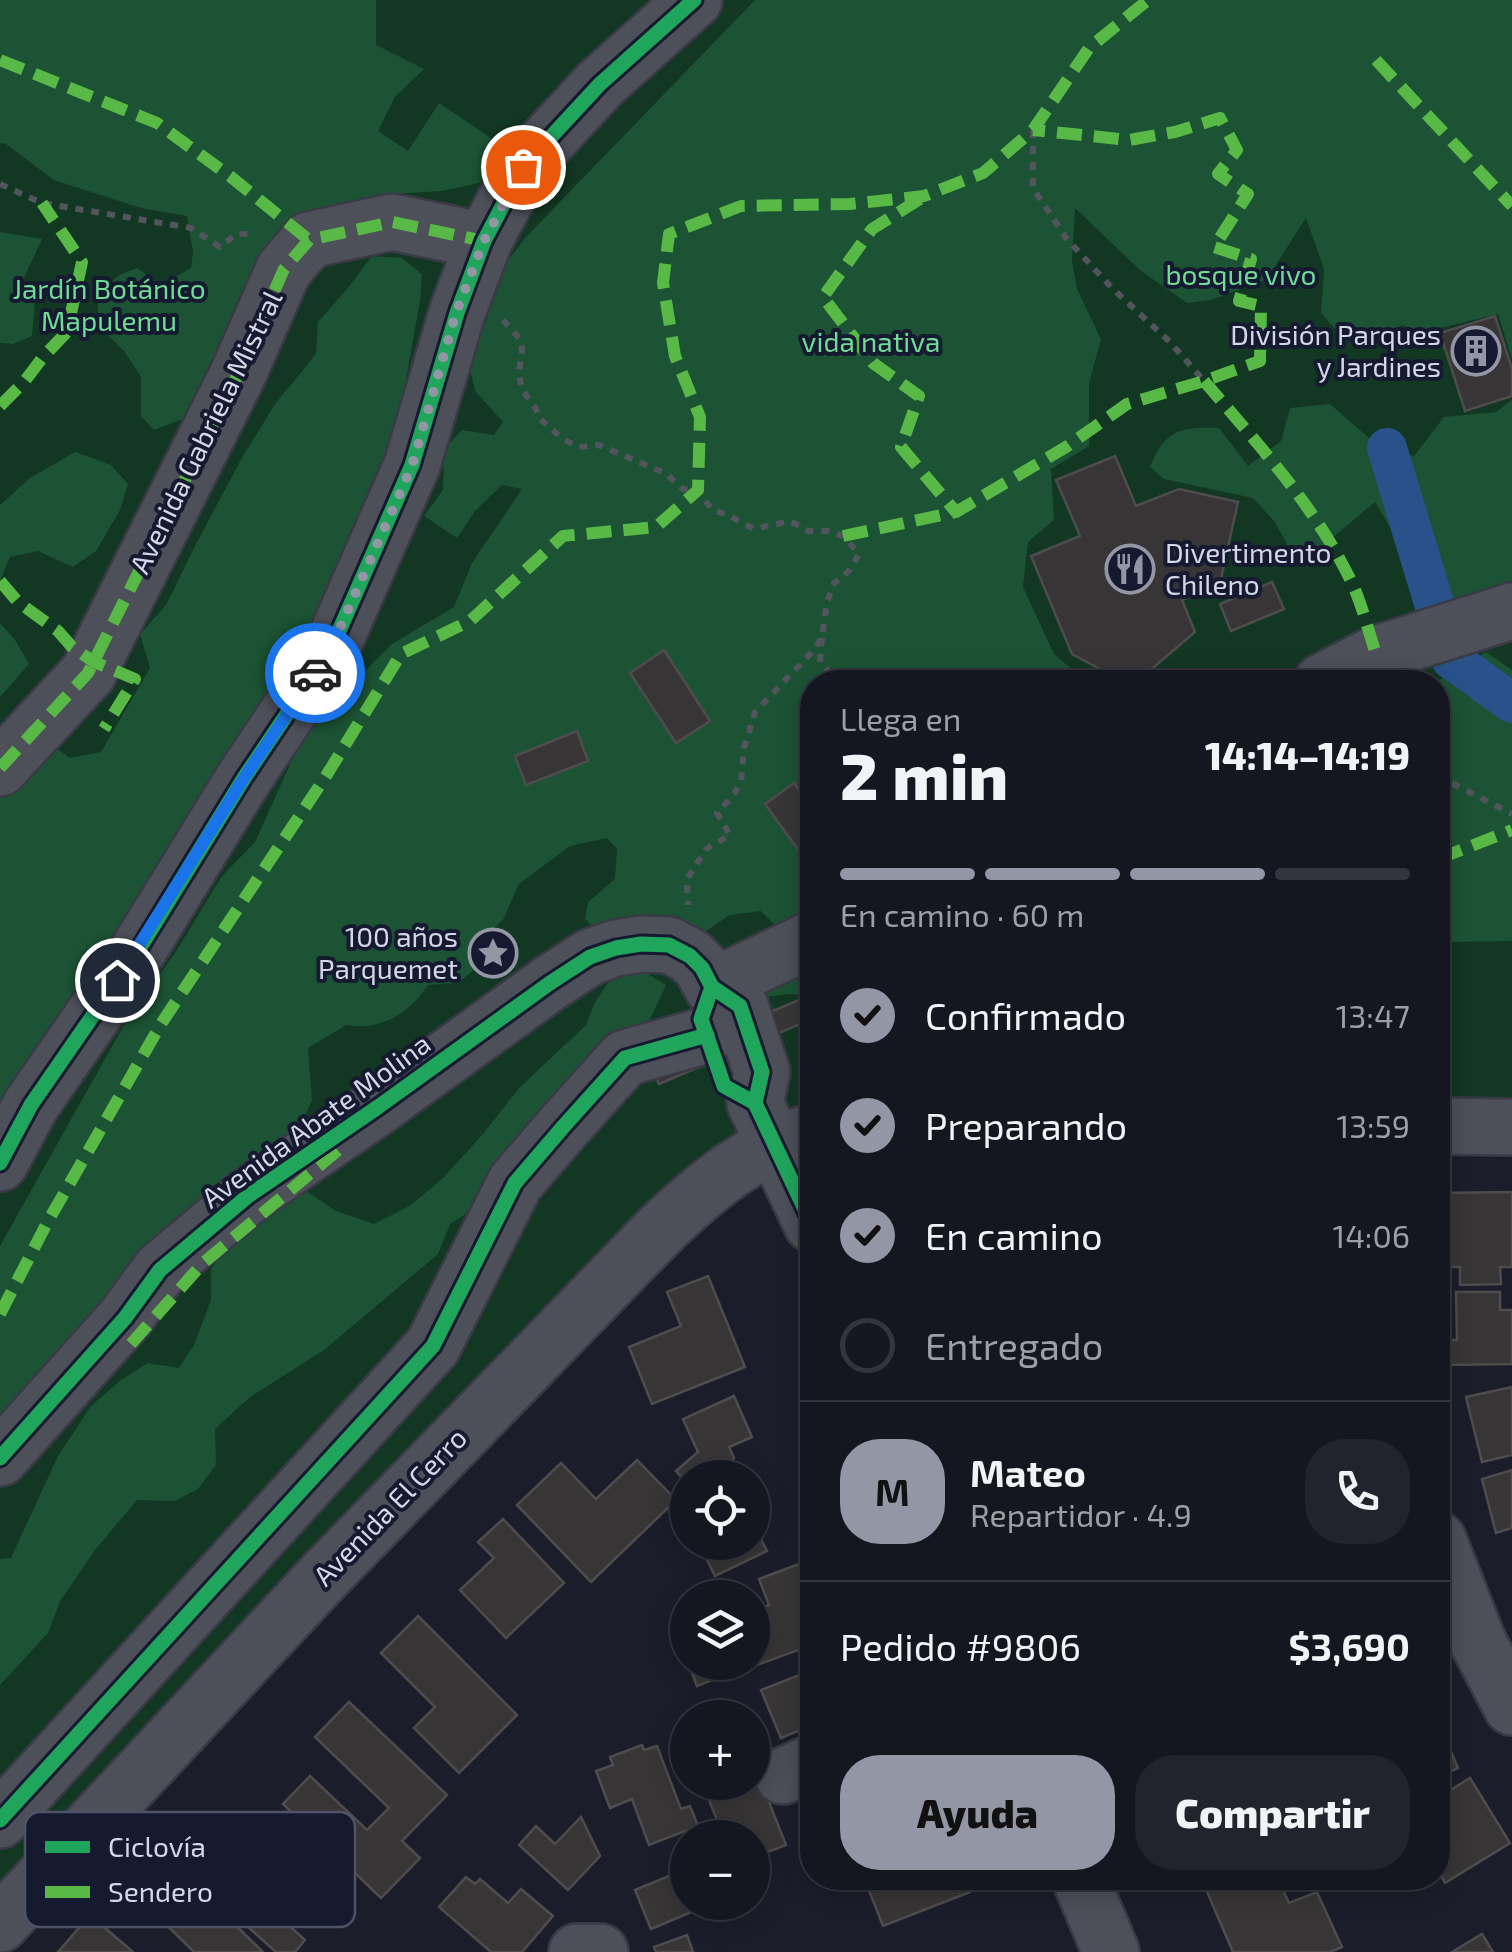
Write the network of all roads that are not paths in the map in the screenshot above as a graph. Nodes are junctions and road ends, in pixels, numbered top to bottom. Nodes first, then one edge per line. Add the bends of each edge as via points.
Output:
1 (694, 0) edge
2 (484, 241) junction
3 (1463, 626) edge
4 (1345, 670) edge
5 (0, 768) edge
6 (800, 945) edge
7 (703, 993) junction
8 (1450, 1126) edge
9 (780, 1127) edge
10 (1512, 1128) edge
11 (0, 1164) edge
12 (800, 1183) edge
13 (0, 1458) edge
14 (1450, 1571) edge
15 (1512, 1707) edge
16 (104, 1812) edge
17 (0, 1820) edge
18 (1085, 1890) edge
19 (25, 1897) edge
20 (0, 1924) edge
21 (577, 1952) edge
22 (600, 1952) edge
23 (1110, 1952) edge

1 - 2 street via 600,84 523,167
2 - 5 street, Avenida Gabriela Mistral via 392,222 309,240 284,269 88,673
2 - 11 street via 412,466 332,646 31,1105
3 - 4 street
6 - 7 street
7 - 9 street via 740,1006
7 - 13 street, Avenida Abate Molina via 668,945 641,944 590,957 248,1196 160,1270 126,1318
7 - 17 street via 625,1058 515,1184 433,1346
8 - 10 street
9 - 12 street
9 - 16 street, Avenida El Cerro via 622,1266
14 - 15 street
18 - 23 street
19 - 20 street, Avenida El Cerro
21 - 22 street

